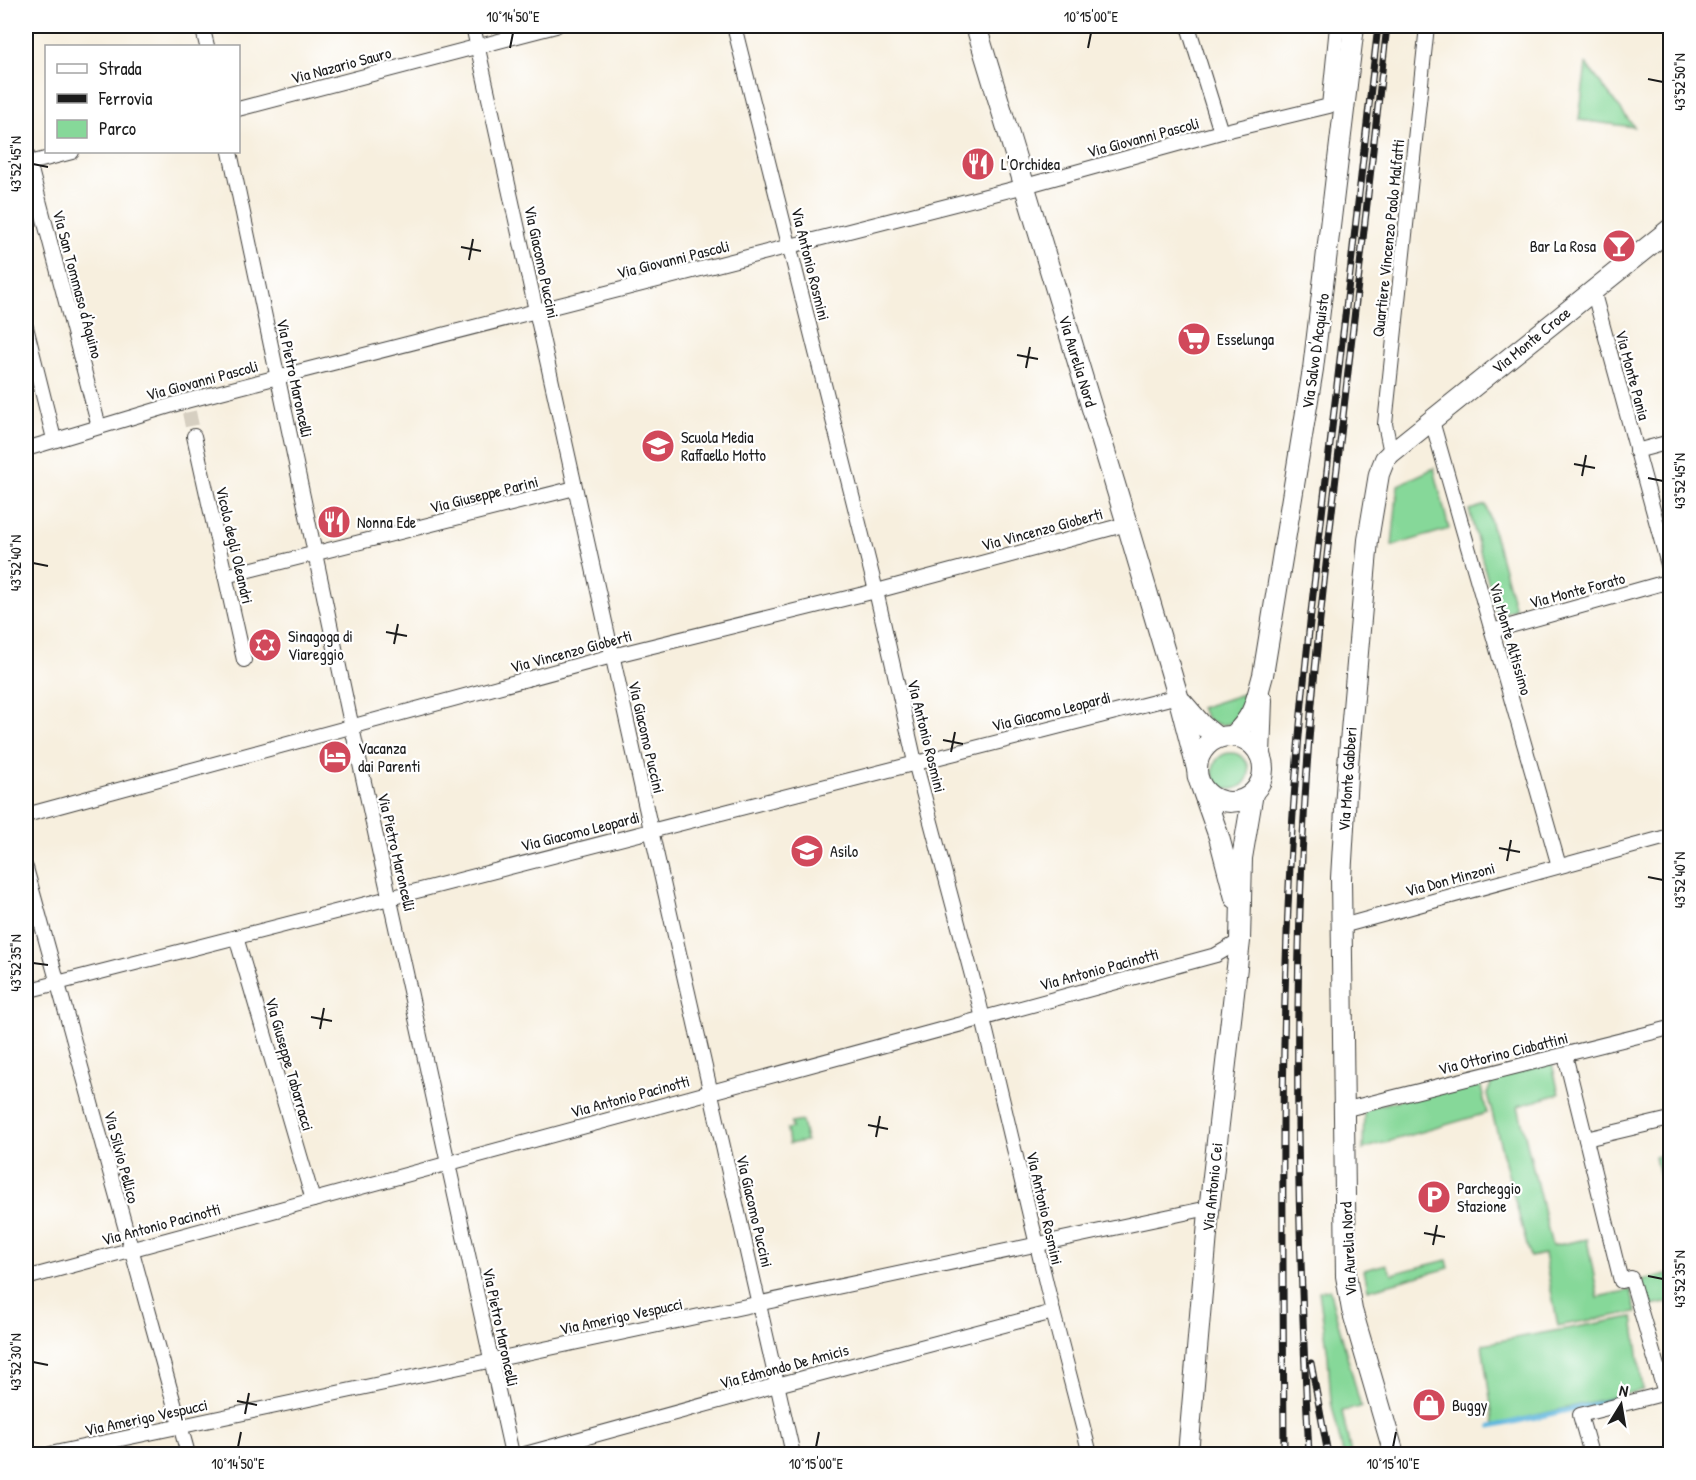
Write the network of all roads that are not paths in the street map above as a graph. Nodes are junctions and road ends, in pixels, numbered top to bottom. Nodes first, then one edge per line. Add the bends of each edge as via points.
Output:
1 (202, 26) edge
2 (473, 26) edge
3 (556, 26) edge
4 (734, 26) edge
5 (976, 26) edge
6 (1188, 26) edge
7 (1337, 26) edge
8 (1354, 26) edge
9 (1427, 26) edge
10 (207, 45) edge
11 (478, 46) junction
12 (240, 108) edge
13 (1221, 132) junction
14 (66, 153) edge
15 (230, 153) edge
16 (27, 159) edge
17 (1025, 186) junction
18 (1671, 229) edge
19 (790, 246) junction
20 (1593, 290) junction
21 (536, 310) junction
22 (26, 327) edge
23 (278, 377) junction
24 (1432, 421) junction
25 (99, 426) junction
26 (194, 436) tunnel mouth
27 (54, 440) junction
28 (1671, 442) edge
29 (26, 449) edge
30 (1636, 451) junction
31 (1391, 453) junction
32 (575, 488) junction
33 (1127, 524) junction
34 (315, 553) junction
35 (1671, 572) edge
36 (225, 576) junction
37 (1671, 581) edge
38 (876, 591) junction
39 (1492, 631) junction
40 (612, 657) junction
41 (244, 660) dead end
42 (1263, 675) junction
43 (1178, 696) junction
44 (352, 727) junction
45 (1226, 737) junction
46 (1260, 755) junction
47 (915, 762) junction
48 (1198, 774) junction
49 (1253, 793) junction
50 (26, 815) edge
51 (651, 830) junction
52 (1671, 836) edge
53 (1559, 866) junction
54 (26, 868) edge
55 (390, 897) junction
56 (1241, 920) junction
57 (1342, 926) junction
58 (236, 937) junction
59 (1240, 941) junction
60 (56, 983) junction
61 (26, 991) edge
62 (983, 1017) junction
63 (1671, 1028) edge
64 (1565, 1055) junction
65 (711, 1092) junction
66 (1343, 1110) junction
67 (1671, 1119) edge
68 (1586, 1139) junction
69 (448, 1162) junction
70 (313, 1200) junction
71 (1199, 1209) dead end
72 (1036, 1243) junction
73 (131, 1250) junction
74 (26, 1278) edge
75 (759, 1303) junction
76 (1053, 1312) junction
77 (491, 1360) junction
78 (777, 1385) junction
79 (1668, 1393) edge
80 (180, 1427) junction
81 (50, 1455) edge
82 (188, 1455) edge
83 (512, 1455) edge
84 (525, 1455) edge
85 (793, 1455) edge
86 (1090, 1455) edge
87 (1188, 1455) edge
88 (1394, 1455) edge
89 (1592, 1455) edge

1 - 10 street
2 - 11 street, Via Giacomo Puccini
3 - 11 street, Via Nazario Sauro
4 - 19 street, Via Antonio Rosmini
5 - 17 street, Via Aurelia Nord
6 - 13 street
7 - 13 street, Via Giovanni Pascoli via 1329,106
8 - 42 street, Via Salvo D'Acquisto via 1313,369
9 - 31 street, Quartiere Vincenzo Paolo Malfatti via 1385,424
11 - 12 street, Via Nazario Sauro
11 - 21 street, Via Giacomo Puccini
13 - 17 street, Via Giovanni Pascoli
14 - 16 street
15 - 23 street, Via Pietro Maroncelli
16 - 25 street, Via San Tommaso d'Aquino
17 - 19 street, Via Giovanni Pascoli
17 - 33 street, Via Aurelia Nord
18 - 20 street, Via Monte Croce
19 - 21 street, Via Giovanni Pascoli
19 - 38 street, Via Antonio Rosmini
20 - 24 street, Via Monte Croce
20 - 30 street, Via Monte Pania
21 - 23 street, Via Giovanni Pascoli
21 - 32 street, Via Giacomo Puccini
22 - 27 street
23 - 25 street, Via Giovanni Pascoli via 187,407
23 - 34 street, Via Pietro Maroncelli
24 - 31 street, Via Monte Croce
24 - 39 street, Via Monte Altissimo
25 - 27 street, Via Giovanni Pascoli
26 - 36 street, Vicolo degli Oleandri
27 - 29 street, Via Giovanni Pascoli
28 - 30 street
30 - 35 street, Via Monte Pania
31 - 57 street, Via Monte Gabberi via 1379,474 1365,570 1344,807
32 - 34 street, Via Giuseppe Parini
32 - 40 street, Via Giacomo Puccini
33 - 38 street, Via Vincenzo Gioberti
33 - 43 street, Via Aurelia Nord
34 - 36 street, Via Giuseppe Parini
34 - 44 street, Via Pietro Maroncelli
36 - 41 street, Vicolo degli Oleandri
37 - 39 street, Via Monte Forato
38 - 40 street, Via Vincenzo Gioberti
38 - 47 street, Via Antonio Rosmini
39 - 53 street, Via Monte Altissimo
40 - 44 street, Via Vincenzo Gioberti
40 - 51 street, Via Giacomo Puccini
42 - 45 street, Via Salvo D'Acquisto via 1248,722
42 - 46 street, Via Salvo D'Acquisto
43 - 45 street, Via Aurelia Nord via 1202,725
43 - 47 street, Via Giacomo Leopardi
43 - 48 street, Via Aurelia Nord
44 - 50 street, Via Vincenzo Gioberti
44 - 55 street, Via Pietro Maroncelli
45 - 46 street via 1249,742
45 - 48 street via 1212,741 1203,750
46 - 49 street via 1263,775
47 - 51 street, Via Giacomo Leopardi
47 - 62 street, Via Antonio Rosmini
48 - 49 street via 1210,795 1218,799 1237,801
48 - 56 street, Via Antonio Cei
49 - 56 street, Via Antonio Cei via 1242,858
51 - 55 street, Via Giacomo Leopardi
51 - 65 street, Via Giacomo Puccini
52 - 53 street, Via Don Minzoni
53 - 57 street, Via Don Minzoni
54 - 60 street, Via Silvio Pellico
55 - 58 street, Via Giacomo Leopardi
55 - 69 street, Via Pietro Maroncelli
56 - 59 street, Via Antonio Cei
57 - 66 street, Via Monte Gabberi
58 - 60 street, Via Giacomo Leopardi
58 - 70 street, Via Giuseppe Tabarracci
59 - 62 street, Via Antonio Pacinotti via 1216,955
59 - 87 street, Via Antonio Cei via 1209,1211
60 - 61 street, Via Giacomo Leopardi
60 - 73 street, Via Silvio Pellico
62 - 65 street, Via Antonio Pacinotti
62 - 72 street, Via Antonio Rosmini
63 - 64 street, Via Ottorino Ciabattini
64 - 66 street, Via Ottorino Ciabattini
64 - 68 street
65 - 69 street, Via Antonio Pacinotti
65 - 75 street, Via Giacomo Puccini
66 - 88 street, Via Aurelia Nord via 1347,1285
67 - 68 street
68 - 79 street via 1622,1281 1631,1278
69 - 70 street, Via Antonio Pacinotti
69 - 77 street, Via Pietro Maroncelli
70 - 73 street, Via Antonio Pacinotti
71 - 72 street, Via Amerigo Vespucci
72 - 75 street, Via Amerigo Vespucci
72 - 76 street, Via Antonio Rosmini
73 - 74 street, Via Antonio Pacinotti
73 - 80 street, Via Silvio Pellico
75 - 77 street, Via Amerigo Vespucci
75 - 78 street, Via Giacomo Puccini
76 - 78 street, Via Edmondo De Amicis
76 - 86 street, Via Antonio Rosmini
77 - 80 street, Via Amerigo Vespucci
77 - 83 street, Via Pietro Maroncelli
78 - 84 street, Via Edmondo De Amicis
78 - 85 street, Via Giacomo Puccini
79 - 89 street via 1580,1415
80 - 81 street, Via Amerigo Vespucci
80 - 82 street, Via Silvio Pellico

